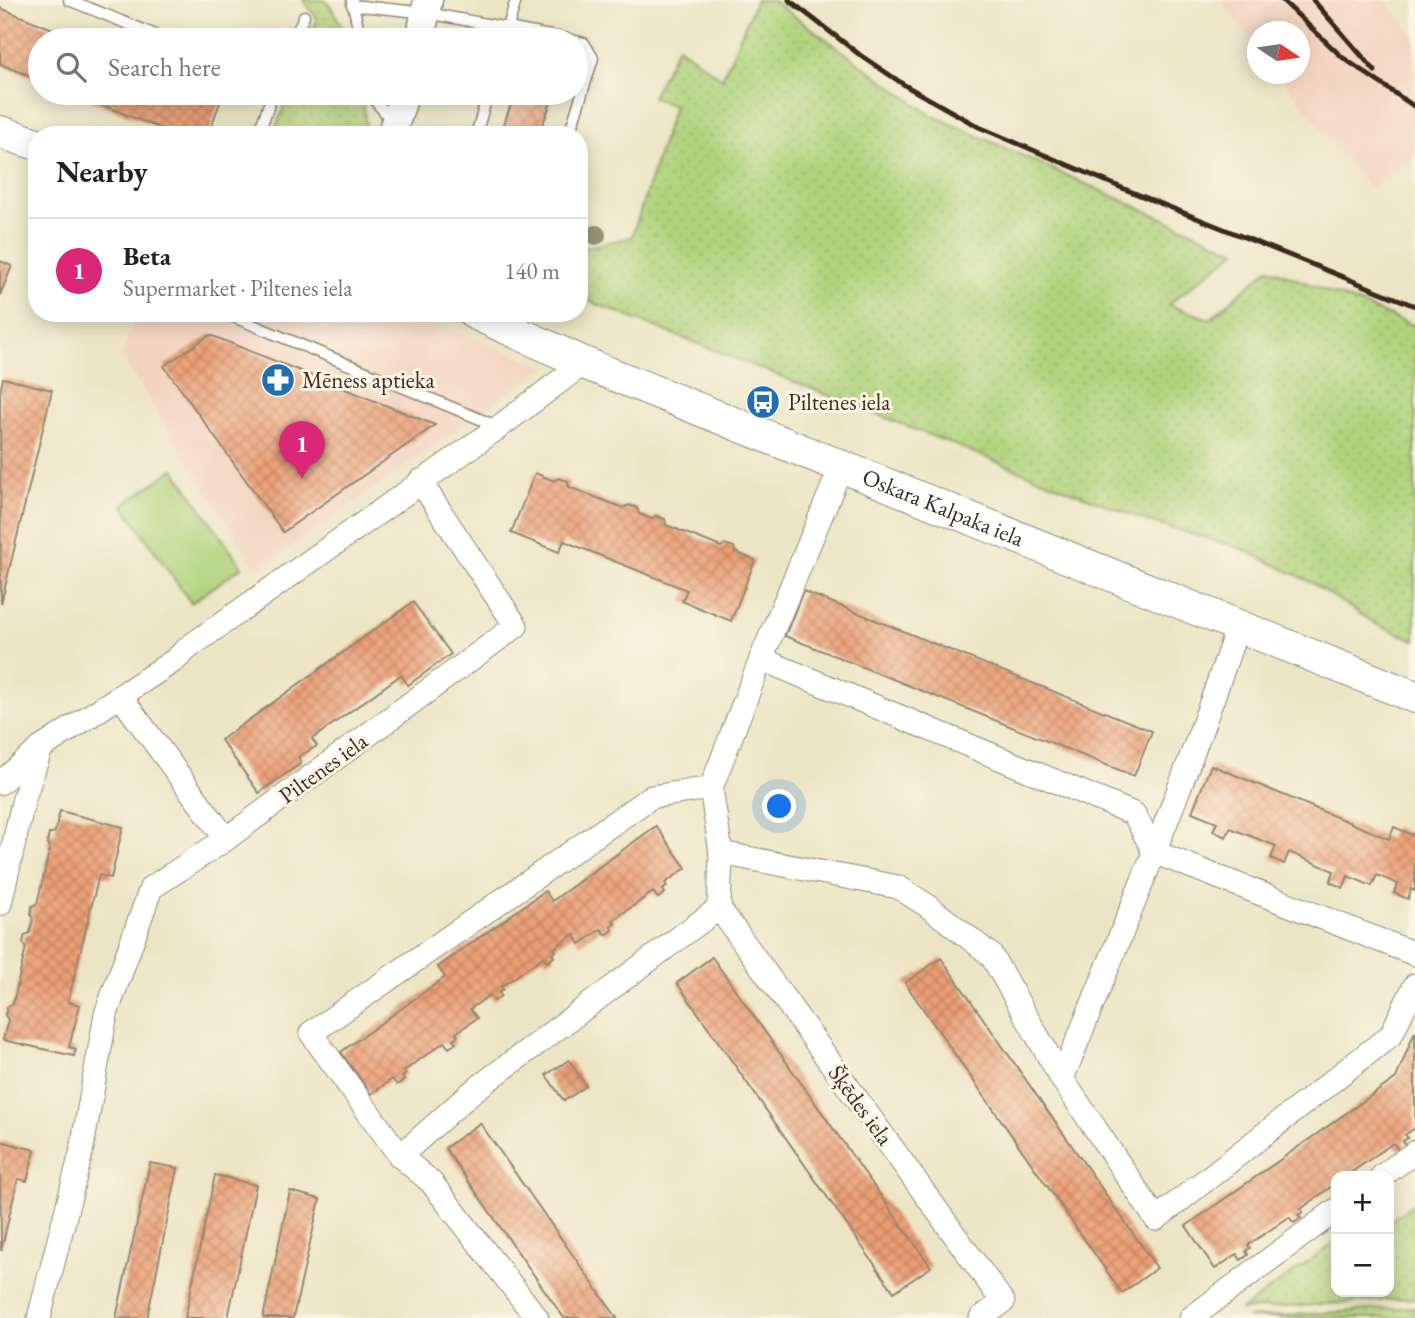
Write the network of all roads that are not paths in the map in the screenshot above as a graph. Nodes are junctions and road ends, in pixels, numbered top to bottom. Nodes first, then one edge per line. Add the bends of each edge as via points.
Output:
1 (69, 0) edge
2 (516, 0) edge
3 (352, 2) edge
4 (304, 16) dead end
5 (425, 18) edge
6 (138, 28) edge
7 (299, 28) edge
8 (358, 28) edge
9 (508, 28) joint
10 (588, 50) edge
11 (588, 74) edge
12 (269, 105) edge
13 (378, 105) edge
14 (401, 105) edge
15 (485, 105) edge
16 (578, 105) edge
17 (261, 126) edge
18 (391, 126) edge
19 (394, 126) edge
20 (479, 126) edge
21 (572, 126) edge
22 (0, 132) edge
23 (28, 142) edge
24 (246, 322) edge
25 (494, 322) edge
26 (584, 363) junction
27 (499, 427) junction
28 (842, 465) junction
29 (420, 481) junction
30 (1238, 625) junction
31 (761, 659) junction
32 (121, 696) junction
33 (1415, 696) edge
34 (41, 748) junction
35 (0, 783) edge
36 (711, 788) junction
37 (226, 839) junction
38 (1154, 852) junction
39 (721, 853) junction
40 (0, 904) edge
41 (719, 908) junction
42 (1415, 954) edge
43 (1415, 985) edge
44 (1062, 1079) junction
45 (1415, 1152) edge
46 (400, 1156) junction
47 (1389, 1171) edge
48 (1331, 1214) edge
49 (1009, 1310) edge
50 (39, 1318) edge
51 (537, 1318) edge
52 (981, 1318) edge
53 (1191, 1318) edge

1 - 6 lane
2 - 9 lane
3 - 5 lane
3 - 8 lane
4 - 7 lane
5 - 9 lane
10 - 11 lane via 593,58
12 - 17 lane
13 - 18 lane
14 - 19 street
15 - 20 lane
16 - 21 lane
22 - 23 main road
24 - 27 lane
25 - 26 main road, Oskara Kalpaka iela
26 - 27 street
26 - 28 main road, Oskara Kalpaka iela
27 - 29 street
28 - 30 main road, Oskara Kalpaka iela
28 - 31 street
29 - 32 street
29 - 37 street, Piltenes iela via 516,626
30 - 33 main road, Oskara Kalpaka iela
30 - 38 street
31 - 36 street
31 - 38 street via 1134,814
32 - 34 street
32 - 37 street
34 - 35 street
34 - 40 street
36 - 39 street
36 - 46 street via 652,797 311,1033
37 - 50 street via 151,888 106,1014 80,1153
38 - 42 street
38 - 44 street
39 - 41 street
39 - 44 street via 898,887 928,906 991,954
41 - 46 street via 472,1092
41 - 49 street, Šķēdes iela
43 - 44 street via 1391,1035 1156,1219
45 - 47 street
46 - 51 street via 431,1182
48 - 53 street
49 - 52 street, Šķēdes iela

